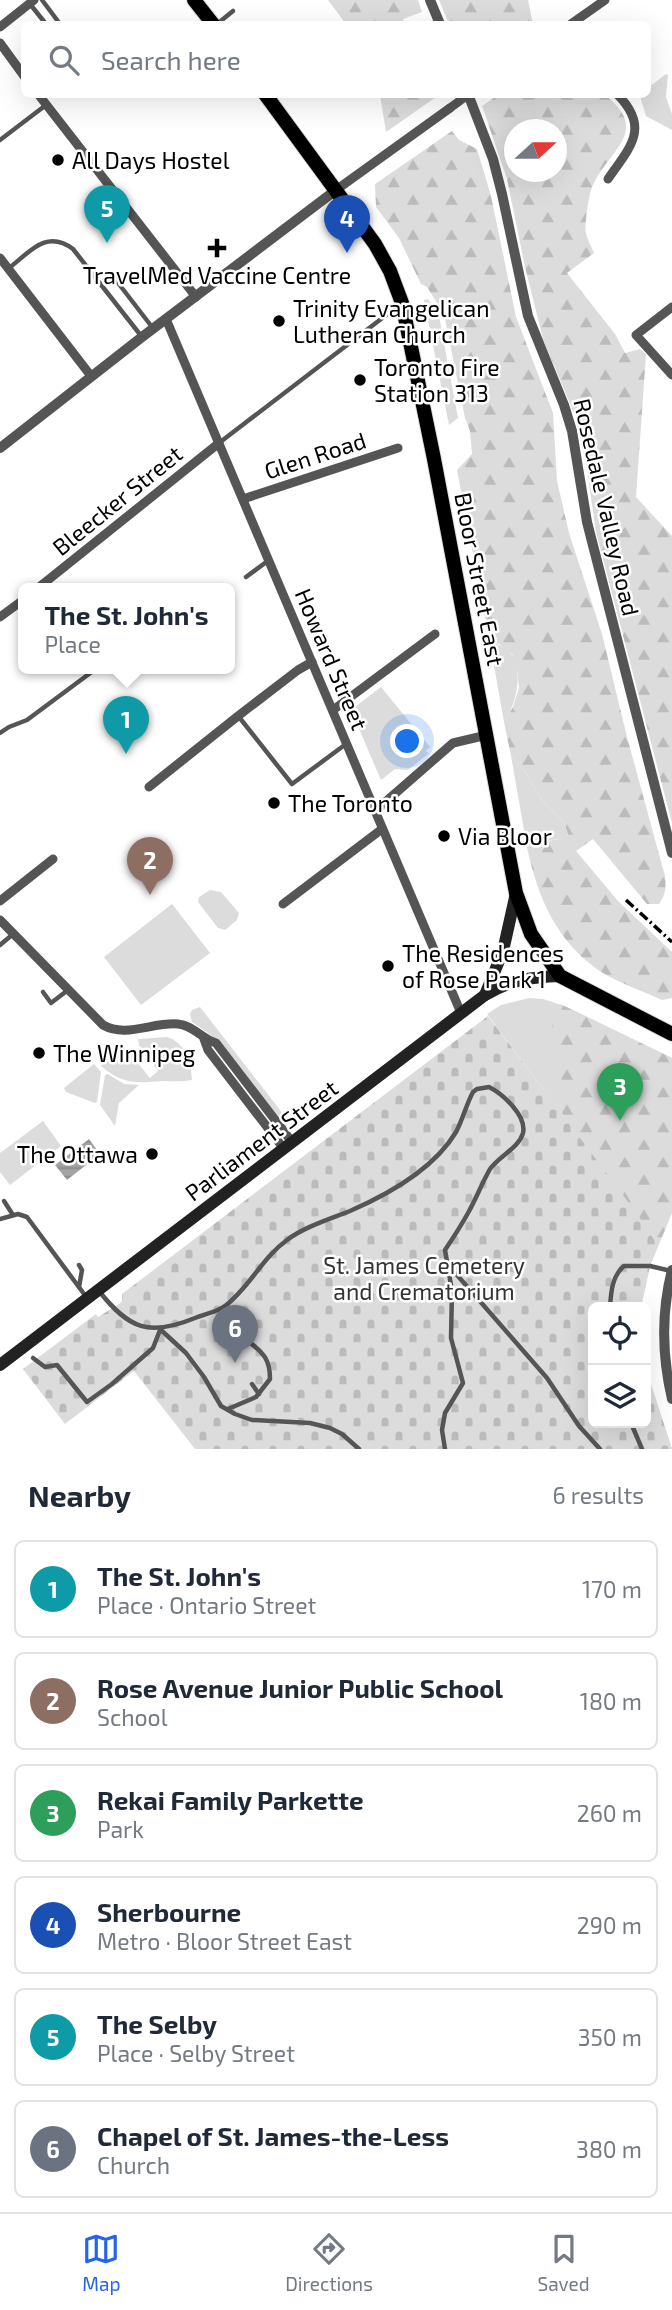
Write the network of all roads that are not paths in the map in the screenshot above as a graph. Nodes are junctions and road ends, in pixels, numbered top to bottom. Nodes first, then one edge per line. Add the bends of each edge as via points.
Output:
1 (42, 0) edge
2 (194, 0) edge
3 (430, 0) edge
4 (605, 0) edge
5 (32, 2) edge
6 (233, 11) dead end
7 (44, 21) edge
8 (58, 21) edge
9 (212, 21) edge
10 (218, 21) edge
11 (439, 21) edge
12 (577, 21) edge
13 (0, 27) edge
14 (0, 43) edge
15 (21, 72) edge
16 (41, 98) edge
17 (268, 98) edge
18 (463, 98) edge
19 (470, 98) edge
20 (621, 98) edge
21 (46, 105) junction
22 (0, 140) edge
23 (608, 179) dead end
24 (336, 190) junction
25 (0, 258) edge
26 (8, 268) junction
27 (112, 275) dead end
28 (196, 297) junction
29 (402, 303) junction
30 (672, 307) edge
31 (166, 319) junction
32 (153, 328) junction
33 (142, 337) junction
34 (672, 375) edge
35 (92, 376) junction
36 (219, 443) junction
37 (0, 447) edge
38 (398, 448) dead end
39 (243, 499) junction
40 (269, 559) junction
41 (246, 577) dead end
42 (44, 583) edge
43 (18, 604) edge
44 (0, 617) edge
45 (435, 634) dead end
46 (312, 662) junction
47 (89, 674) edge
48 (332, 710) junction
49 (238, 716) junction
50 (0, 724) edge
51 (9, 727) junction
52 (0, 733) edge
53 (487, 735) junction
54 (346, 744) junction
55 (149, 787) dead end
56 (375, 811) junction
57 (382, 829) junction
58 (672, 853) edge
59 (53, 859) dead end
60 (516, 893) junction
61 (0, 901) edge
62 (283, 904) dead end
63 (0, 920) edge
64 (13, 934) junction
65 (0, 945) edge
66 (560, 976) junction
67 (68, 990) junction
68 (43, 992) dead end
69 (485, 995) junction
70 (461, 1013) junction
71 (672, 1034) edge
72 (288, 1146) junction
73 (4, 1201) dead end
74 (13, 1216) junction
75 (0, 1219) edge
76 (79, 1265) dead end
77 (448, 1268) junction
78 (672, 1271) edge
79 (98, 1290) junction
80 (83, 1294) junction
81 (611, 1302) edge
82 (224, 1308) junction
83 (160, 1329) junction
84 (33, 1358) dead end
85 (0, 1365) edge
86 (252, 1384) dead end
87 (259, 1394) junction
88 (672, 1399) edge
89 (228, 1409) junction
90 (633, 1428) edge
91 (359, 1449) edge
92 (445, 1449) edge
93 (600, 1449) edge
94 (642, 1449) edge

1 - 8 lane
2 - 9 main road
3 - 11 street
4 - 12 street
5 - 7 lane
5 - 13 street
6 - 10 lane
14 - 15 street
16 - 21 street
17 - 24 main road, Bloor Street East
18 - 24 street, bridge
19 - 58 street, Rosedale Valley Road via 493,159 528,316 572,431 590,534
20 - 23 street via 634,116 635,135
21 - 22 lane
21 - 28 street
24 - 28 street
24 - 29 main road, Bloor Street East via 384,259
25 - 26 street
26 - 33 lane via 39,244 66,244
26 - 35 street
27 - 32 lane
28 - 31 street
29 - 36 lane
29 - 53 main road, Bloor Street East
30 - 34 street via 636,335
31 - 32 street
31 - 36 street, Howard Street
32 - 33 street
33 - 35 street
35 - 37 street
36 - 39 street, Howard Street
36 - 42 street, Bleecker Street
38 - 39 street, Glen Road
39 - 40 street, Howard Street
40 - 41 lane
40 - 46 street, Howard Street
43 - 44 street
45 - 48 street
46 - 48 street, Howard Street
46 - 49 street
47 - 51 lane via 27,720
48 - 54 street, Howard Street
49 - 54 lane via 292,784
49 - 55 street
50 - 51 lane
51 - 52 lane
53 - 56 street via 453,743
53 - 60 main road, Bloor Street East
54 - 56 street, Howard Street
56 - 57 street, Howard Street
57 - 62 street
57 - 70 street, Howard Street
59 - 61 street
60 - 66 main road, Bloor Street East via 531,933
60 - 69 main road via 503,951
63 - 64 street
64 - 65 lane
64 - 67 street
66 - 69 main road, Parliament Street via 504,984
66 - 71 main road, Bloor Street East
67 - 68 lane via 51,1003
67 - 72 street via 113,1031 180,1024 216,1043
69 - 70 main road, Parliament Street
70 - 72 main road, Parliament Street
72 - 79 main road, Parliament Street
73 - 74 lane
74 - 75 lane
74 - 80 lane via 27,1217
76 - 80 lane
77 - 82 lane via 445,1250 490,1169 523,1135 519,1115 489,1087 472,1092 455,1133 439,1154 380,1196 288,1238
77 - 92 lane via 451,1332 463,1384 444,1413
77 - 93 lane via 547,1378
78 - 81 lane via 624,1266 613,1283
78 - 88 street via 664,1348
79 - 80 main road, Parliament Street
79 - 83 lane via 127,1320
80 - 85 main road, Parliament Street
82 - 83 lane
82 - 87 lane via 268,1361 271,1380
83 - 84 lane via 153,1348 87,1402 57,1365 45,1367
83 - 89 lane via 186,1353 221,1406
86 - 87 lane
87 - 89 lane
89 - 91 lane via 252,1420 330,1428
90 - 94 lane

